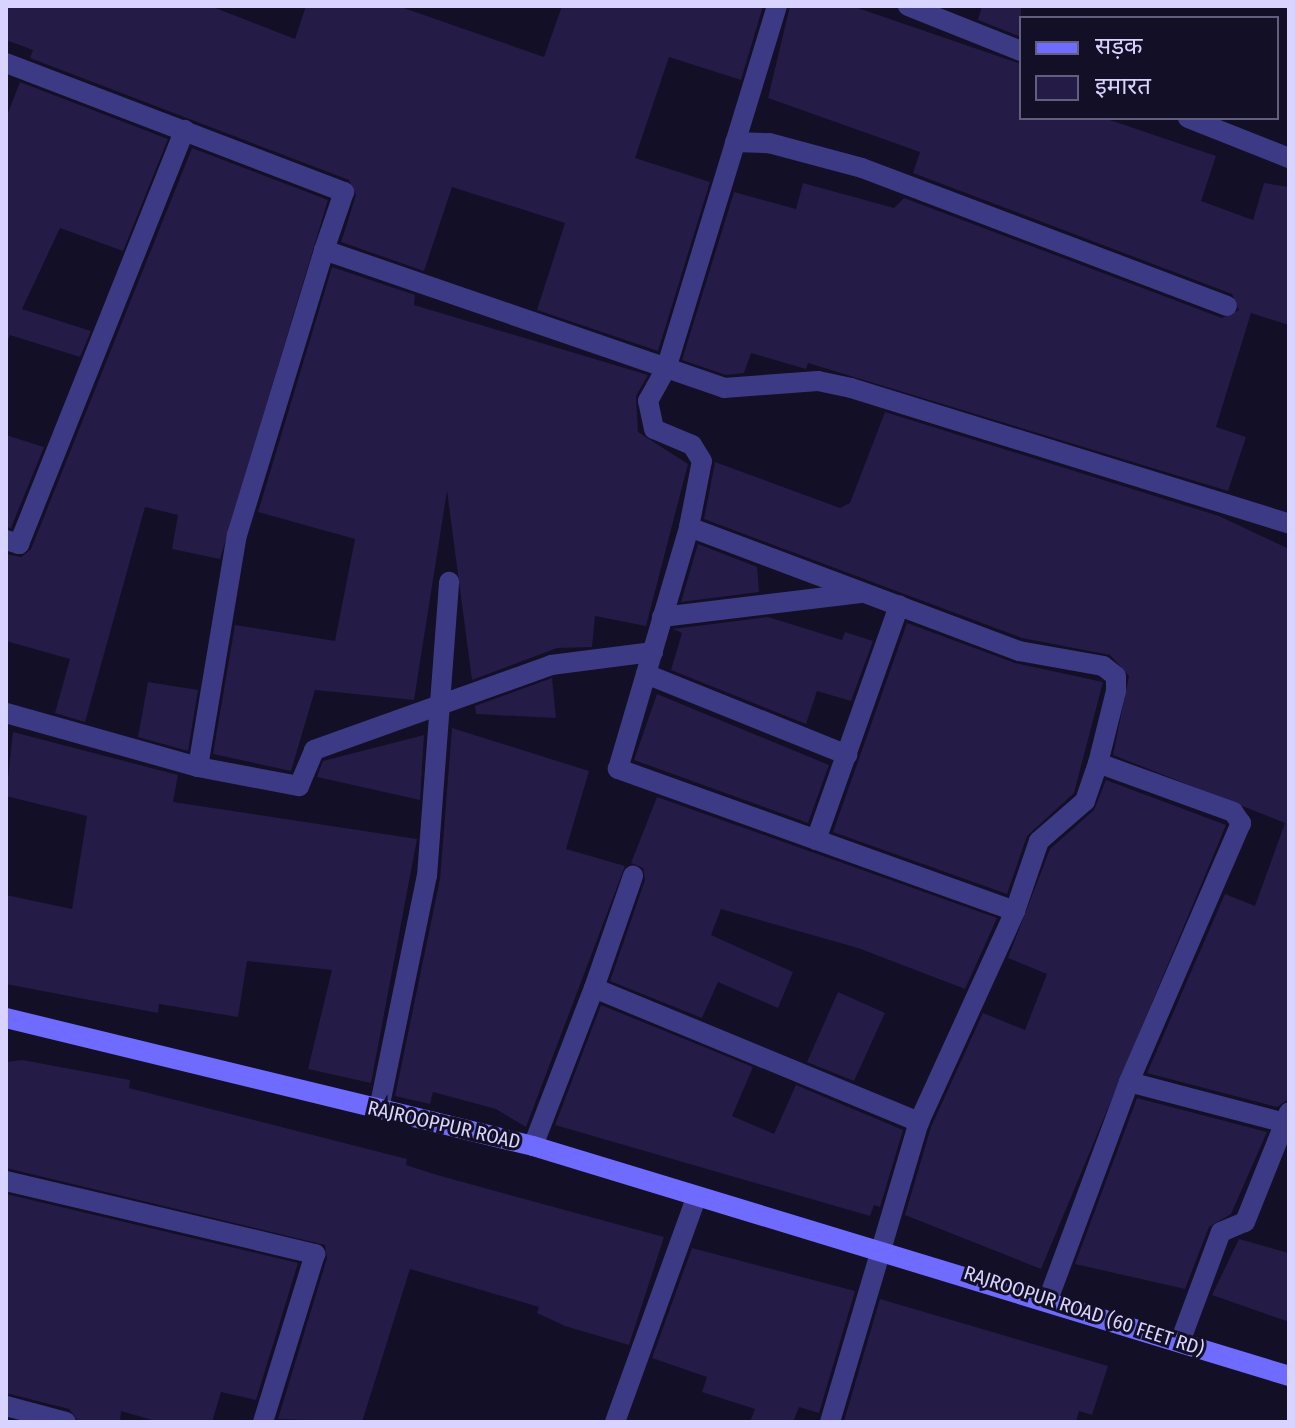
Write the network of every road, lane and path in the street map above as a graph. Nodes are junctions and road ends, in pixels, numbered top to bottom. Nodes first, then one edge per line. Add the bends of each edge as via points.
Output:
1 (777, 6) edge
2 (908, 6) edge
3 (1019, 50) edge
4 (6, 63) edge
5 (1193, 120) edge
6 (185, 130) junction
7 (735, 142) junction
8 (1289, 158) edge
9 (324, 250) junction
10 (1227, 306) dead end
11 (666, 369) junction
12 (1289, 524) edge
13 (689, 527) junction
14 (6, 540) edge
15 (449, 582) dead end
16 (865, 593) junction
17 (899, 605) junction
18 (662, 617) junction
19 (653, 652) junction
20 (646, 674) junction
21 (440, 705) junction
22 (6, 713) edge
23 (847, 755) junction
24 (1098, 763) junction
25 (198, 767) junction
26 (816, 840) junction
27 (633, 876) dead end
28 (1015, 911) junction
29 (594, 988) junction
30 (6, 1018) edge
31 (1129, 1082) junction
32 (379, 1109) junction
33 (1285, 1117) edge
34 (919, 1122) junction
35 (533, 1146) junction
36 (6, 1181) edge
37 (696, 1198) junction
38 (878, 1247) junction
39 (1049, 1297) junction
40 (1180, 1342) junction
41 (1289, 1376) edge
42 (6, 1406) edge
43 (66, 1422) edge
44 (263, 1422) edge
45 (615, 1422) edge
46 (830, 1422) edge

1 - 7 street
2 - 3 street
4 - 6 street
5 - 8 street
6 - 9 street via 344,192
6 - 14 street via 19,544
7 - 10 street via 769,143 862,168
7 - 11 street
9 - 11 street
9 - 25 street via 237,535
11 - 12 street via 724,388 818,381 851,388
11 - 13 street via 648,401 654,429 692,445 702,461
13 - 16 street
13 - 18 street
15 - 21 street
16 - 17 street
16 - 18 street
17 - 23 street
17 - 24 street via 1019,651 1103,666 1116,676
18 - 19 street
19 - 20 street
19 - 21 street via 551,665
20 - 23 street
20 - 26 street via 618,769
21 - 25 street via 314,750 299,786
21 - 32 street via 418,938
22 - 25 street
23 - 26 street
24 - 28 street via 1085,801 1039,841
24 - 31 street via 1233,812 1241,823
26 - 28 street
27 - 29 street
28 - 34 street
29 - 34 street
29 - 35 street
30 - 32 main road, RAJROOPPUR ROAD
31 - 33 street
31 - 39 street
32 - 35 main road, RAJROOPPUR ROAD
33 - 40 street via 1245,1222 1221,1232
34 - 38 street
35 - 37 main road, RAJROOPPUR ROAD
36 - 44 street via 315,1254
37 - 38 main road, RAJROOPPUR ROAD
37 - 45 street
38 - 39 main road, RAJROOPUR ROAD (60 FEET RD)
38 - 46 street
39 - 40 main road, RAJROOPUR ROAD (60 FEET RD)
40 - 41 main road, RAJROOPUR ROAD (60 FEET RD)
42 - 43 street

